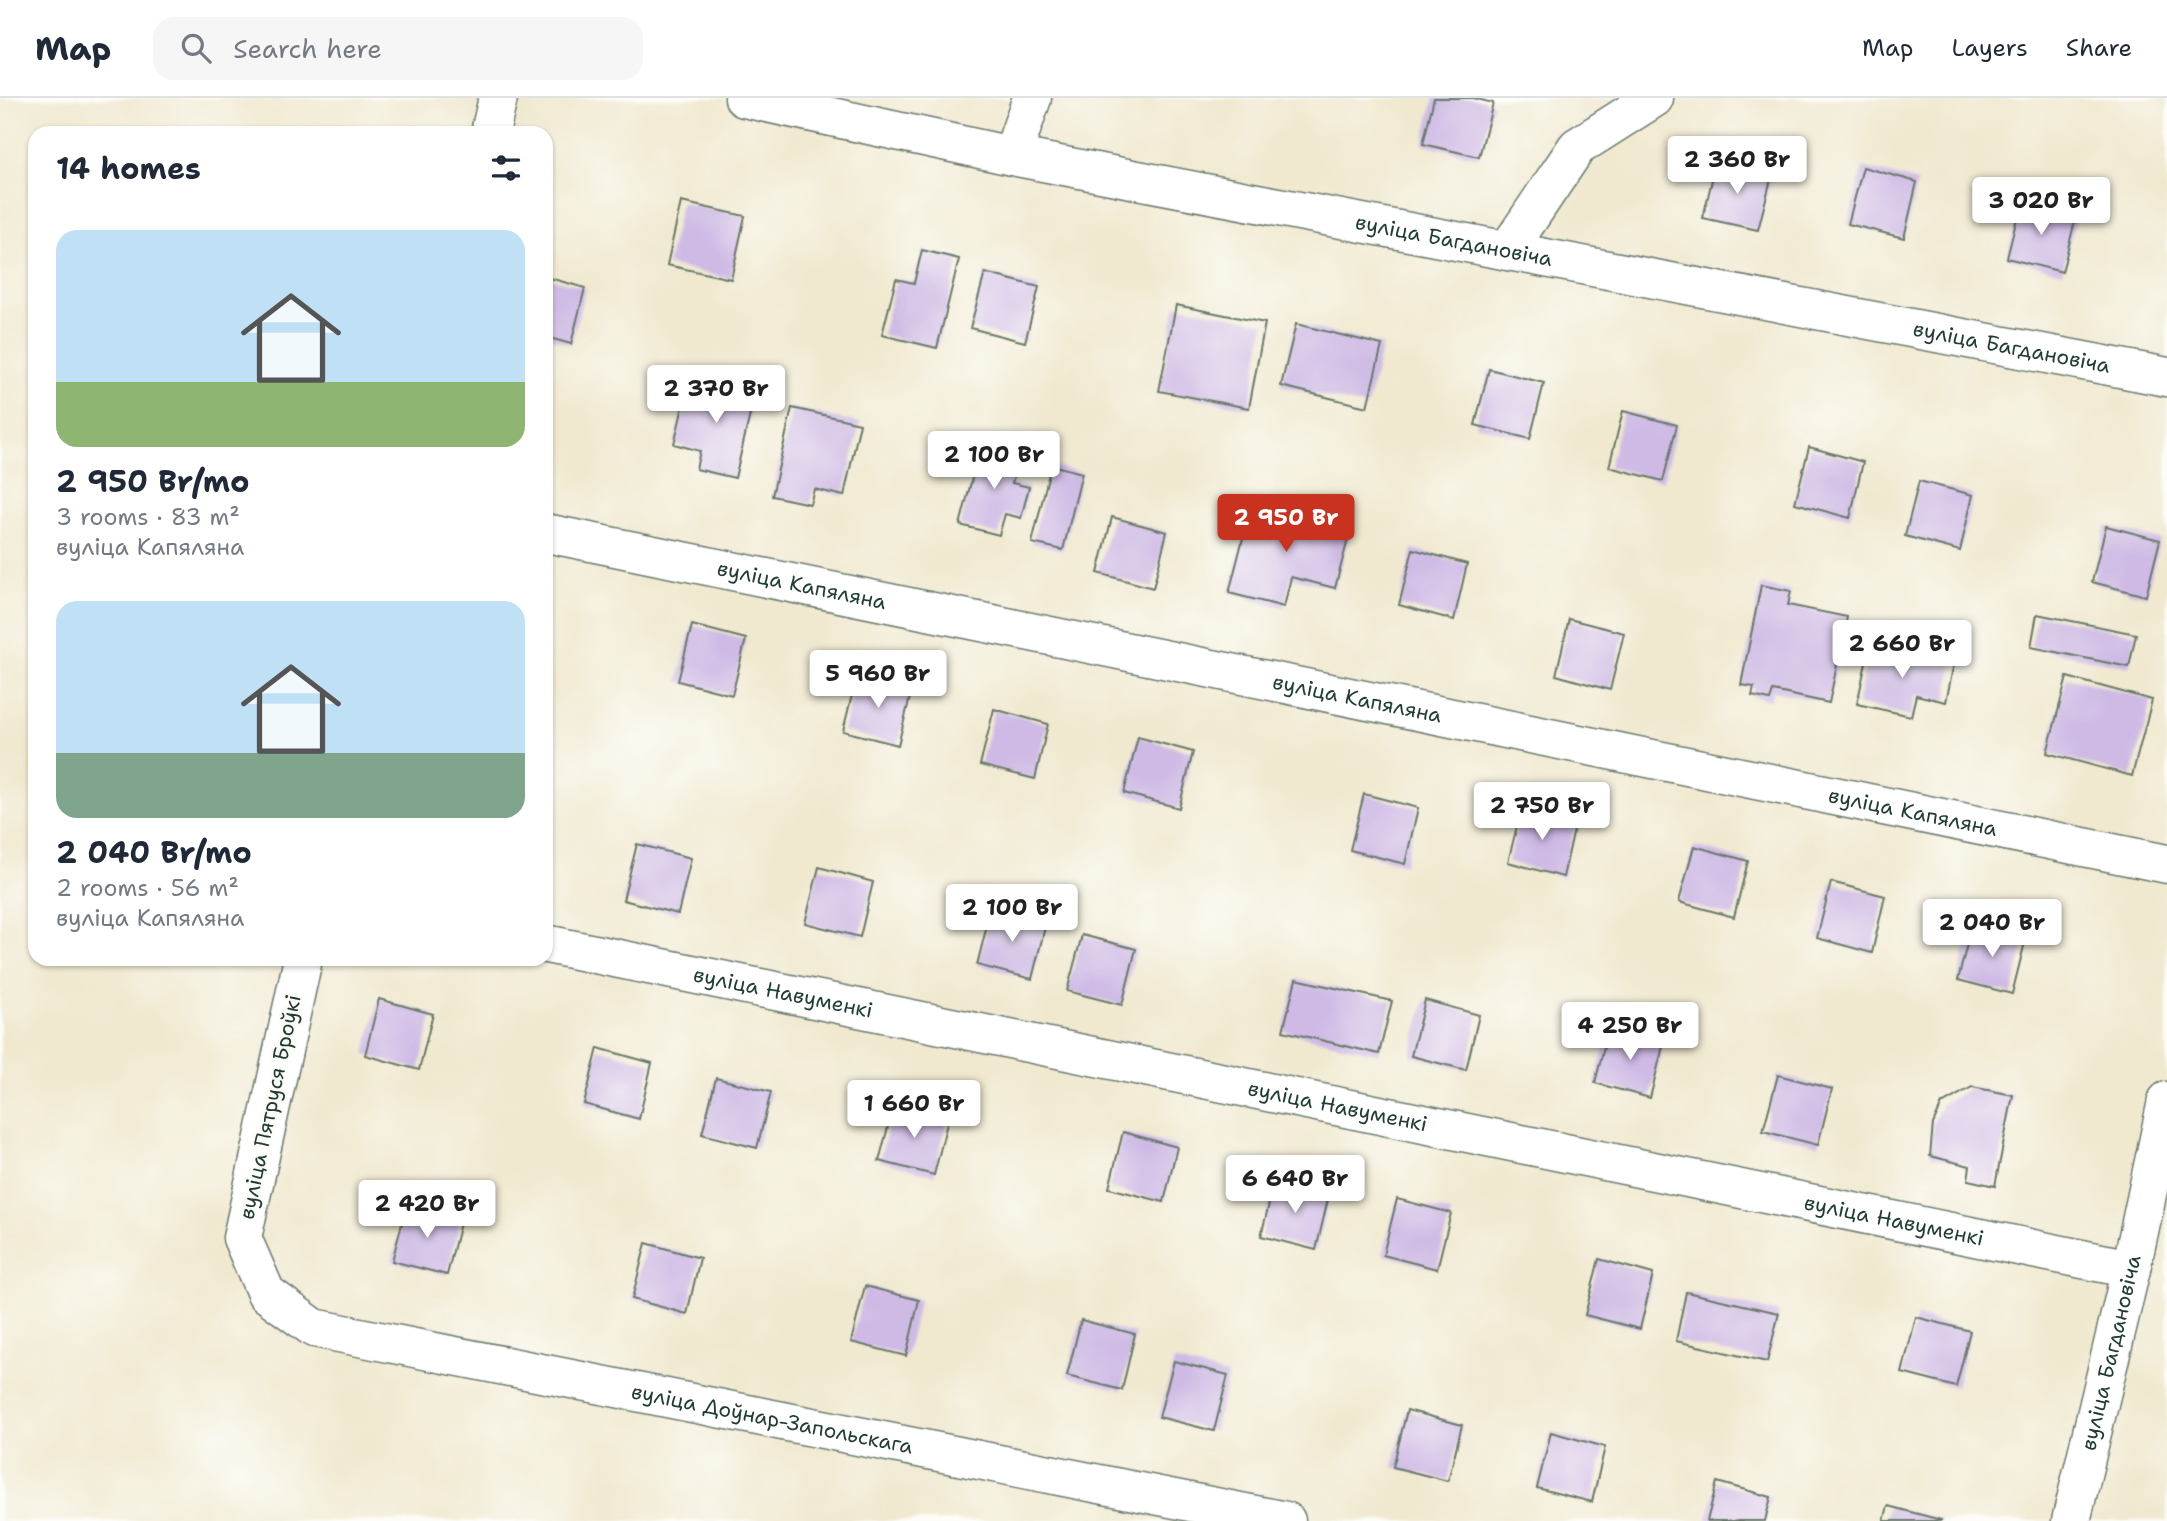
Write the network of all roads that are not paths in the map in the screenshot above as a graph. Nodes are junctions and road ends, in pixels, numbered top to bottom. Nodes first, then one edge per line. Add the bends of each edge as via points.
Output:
1 (498, 98) edge
2 (744, 98) edge
3 (1032, 98) edge
4 (1654, 98) edge
5 (492, 126) edge
6 (1012, 156) junction
7 (1507, 251) junction
8 (2167, 377) edge
9 (553, 534) edge
10 (2167, 864) edge
11 (553, 945) edge
12 (301, 966) edge
13 (2167, 1101) edge
14 (2131, 1269) junction
15 (266, 1293) joint
16 (1286, 1521) edge
17 (2071, 1521) edge

1 - 5 street
2 - 6 street, вуліца Багдановіча
3 - 6 street
4 - 7 street via 1577,147
6 - 7 street, вуліца Багдановіча
7 - 8 street, вуліца Багдановіча
9 - 10 street, вуліца Капяляна
11 - 14 street, вуліца Навуменкі
12 - 15 street, вуліца Пятруся Броўкі via 242,1238
13 - 14 street, вуліца Багдановіча
14 - 17 street, вуліца Багдановіча
15 - 16 street, вуліца Доўнар-Запольскага via 314,1328

